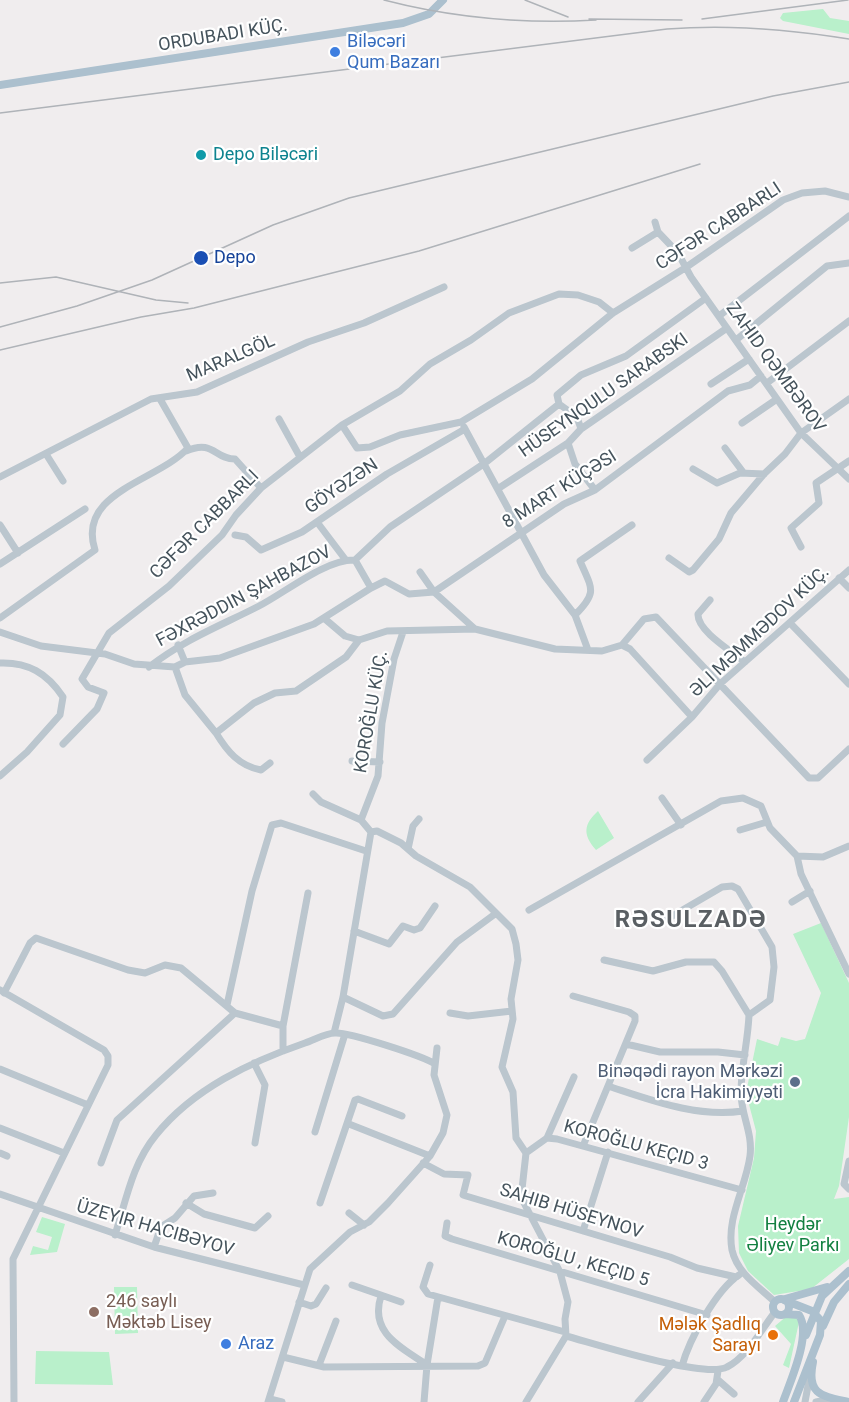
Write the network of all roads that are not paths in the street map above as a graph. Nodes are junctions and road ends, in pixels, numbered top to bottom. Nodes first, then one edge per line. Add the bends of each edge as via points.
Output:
1 (443, 0) edge
2 (0, 85) edge
3 (849, 197) edge
4 (849, 216) edge
5 (655, 222) dead end
6 (658, 232) junction
7 (632, 248) dead end
8 (849, 263) edge
9 (685, 268) junction
10 (444, 287) dead end
11 (706, 298) junction
12 (613, 313) junction
13 (718, 316) junction
14 (849, 321) edge
15 (727, 328) junction
16 (736, 340) junction
17 (749, 359) junction
18 (761, 376) junction
19 (766, 383) junction
20 (711, 384) dead end
21 (160, 399) junction
22 (777, 399) junction
23 (849, 399) edge
24 (559, 404) junction
25 (279, 419) dead end
26 (742, 423) dead end
27 (342, 425) junction
28 (463, 426) junction
29 (580, 429) junction
30 (801, 433) junction
31 (568, 443) junction
32 (725, 448) dead end
33 (186, 451) junction
34 (46, 454) junction
35 (300, 457) junction
36 (849, 461) edge
37 (485, 463) junction
38 (693, 469) dead end
39 (838, 469) junction
40 (743, 472) junction
41 (764, 474) junction
42 (0, 477) edge
43 (849, 479) edge
44 (63, 481) dead end
45 (261, 488) junction
46 (499, 488) junction
47 (595, 490) junction
48 (85, 510) dead end
49 (317, 522) junction
50 (0, 525) edge
51 (632, 525) dead end
52 (521, 532) junction
53 (235, 535) dead end
54 (801, 547) dead end
55 (18, 553) junction
56 (669, 558) dead end
57 (345, 560) junction
58 (355, 560) junction
59 (0, 564) edge
60 (849, 570) edge
61 (420, 572) dead end
62 (839, 578) junction
63 (371, 588) junction
64 (849, 588) edge
65 (434, 592) junction
66 (710, 600) dead end
67 (575, 615) junction
68 (0, 618) edge
69 (325, 619) junction
70 (790, 622) junction
71 (475, 629) junction
72 (0, 632) edge
73 (403, 632) junction
74 (359, 640) junction
75 (178, 645) junction
76 (622, 645) junction
77 (588, 650) junction
78 (98, 653) junction
79 (185, 662) junction
80 (745, 662) junction
81 (0, 663) edge
82 (149, 667) junction
83 (175, 667) junction
84 (720, 684) junction
85 (849, 684) edge
86 (692, 717) junction
87 (216, 733) junction
88 (63, 744) dead end
89 (849, 749) edge
90 (647, 760) dead end
91 (352, 761) dead end
92 (380, 762) junction
93 (270, 763) dead end
94 (0, 776) edge
95 (313, 794) dead end
96 (662, 798) dead end
97 (419, 819) dead end
98 (361, 820) junction
99 (767, 822) junction
100 (681, 825) junction
101 (740, 830) dead end
102 (371, 832) junction
103 (849, 846) edge
104 (408, 849) junction
105 (366, 851) junction
106 (797, 856) junction
107 (810, 891) junction
108 (308, 893) dead end
109 (792, 902) dead end
110 (435, 906) dead end
111 (530, 910) dead end
112 (495, 914) junction
113 (662, 922) dead end
114 (354, 931) junction
115 (604, 960) dead end
116 (849, 974) edge
117 (2, 992) edge
118 (573, 996) dead end
119 (343, 997) junction
120 (227, 1005) junction
121 (512, 1011) junction
122 (236, 1013) junction
123 (450, 1013) dead end
124 (749, 1016) junction
125 (283, 1026) junction
126 (334, 1033) junction
127 (345, 1034) junction
128 (626, 1044) junction
129 (437, 1048) dead end
130 (283, 1051) junction
131 (745, 1055) junction
132 (254, 1063) junction
133 (435, 1064) junction
134 (0, 1069) edge
135 (574, 1077) dead end
136 (608, 1086) junction
137 (88, 1105) junction
138 (743, 1111) junction
139 (402, 1116) dead end
140 (349, 1124) junction
141 (0, 1128) edge
142 (315, 1132) dead end
143 (547, 1138) junction
144 (255, 1143) dead end
145 (583, 1146) junction
146 (608, 1152) junction
147 (64, 1153) junction
148 (526, 1153) junction
149 (430, 1156) junction
150 (849, 1161) edge
151 (101, 1163) dead end
152 (423, 1163) junction
153 (847, 1187) edge
154 (742, 1190) junction
155 (213, 1192) dead end
156 (0, 1194) edge
157 (186, 1203) junction
158 (320, 1203) dead end
159 (37, 1209) junction
160 (350, 1213) dead end
161 (268, 1216) dead end
162 (530, 1216) junction
163 (447, 1223) dead end
164 (364, 1225) junction
165 (583, 1231) junction
166 (115, 1235) junction
167 (154, 1247) junction
168 (430, 1265) dead end
169 (849, 1271) edge
170 (560, 1272) junction
171 (744, 1273) junction
172 (736, 1277) junction
173 (835, 1283) junction
174 (849, 1284) edge
175 (304, 1285) junction
176 (352, 1285) dead end
177 (326, 1288) dead end
178 (381, 1296) junction
179 (438, 1297) junction
180 (780, 1300) junction
181 (299, 1302) junction
182 (401, 1302) dead end
183 (775, 1312) junction
184 (814, 1312) junction
185 (785, 1314) junction
186 (707, 1315) junction
187 (505, 1316) junction
188 (336, 1320) dead end
189 (565, 1334) junction
190 (819, 1338) junction
191 (801, 1350) junction
192 (283, 1357) junction
193 (673, 1363) junction
194 (319, 1365) junction
195 (427, 1365) junction
196 (682, 1366) junction
197 (718, 1371) junction
198 (811, 1371) junction
199 (718, 1380) junction
200 (734, 1394) dead end
201 (837, 1399) junction
202 (269, 1401) edge
203 (849, 1401) edge
204 (14, 1402) edge
205 (282, 1402) edge
206 (424, 1402) edge
207 (526, 1402) edge
208 (638, 1402) edge
209 (704, 1402) edge
210 (783, 1402) edge
211 (794, 1402) edge
212 (804, 1402) edge
213 (816, 1402) edge

1 - 2 main road, ORDUBADI KÜÇ. via 429,14 403,23
3 - 9 street, GÖYƏZƏN via 825,191 802,192 783,200
4 - 13 street
5 - 6 street
6 - 7 street
6 - 9 street, ZAHID QƏMBƏROV via 678,253
8 - 16 street via 827,266
9 - 11 street, ZAHID QƏMBƏROV
9 - 12 street, GÖYƏZƏN
10 - 21 street, MARALGÖL via 197,392
11 - 13 street, ZAHID QƏMBƏROV
11 - 24 street via 626,356 581,375 557,395
12 - 27 street via 578,295 558,294 509,313 430,363 400,391
12 - 28 street, GÖYƏZƏN via 532,379
13 - 15 street, ZAHID QƏMBƏROV
14 - 19 street
15 - 16 street, ZAHID QƏMBƏROV
15 - 29 street, HÜSEYNQULU SARABSKI
16 - 17 street, ZAHID QƏMBƏROV
17 - 18 street, ZAHID QƏMBƏROV
17 - 20 street
18 - 19 street, ZAHID QƏMBƏROV
18 - 47 street, 8 MART KÜÇƏSI via 750,385 728,391
19 - 22 street, ZAHID QƏMBƏROV
21 - 33 street via 186,442
21 - 34 street, MARALGÖL via 151,399
22 - 26 street
22 - 30 street, ZAHID QƏMBƏROV
23 - 30 street
24 - 29 street via 577,417
24 - 37 street
25 - 35 street
27 - 28 street via 357,448 400,435
27 - 35 street
28 - 37 street
28 - 49 street, GÖYƏZƏN
29 - 31 street, HÜSEYNQULU SARABSKI
30 - 39 street, ZAHID QƏMBƏROV
30 - 41 street
31 - 46 street, HÜSEYNQULU SARABSKI
31 - 47 street via 575,464
32 - 40 street
33 - 45 street via 197,446 212,448 235,459
33 - 68 street via 114,494 92,522 90,534 95,550
34 - 42 street, MARALGÖL
34 - 44 street
35 - 45 street
36 - 39 street
37 - 46 street
37 - 58 street via 390,527
38 - 40 street via 717,483
39 - 43 street, ZAHID QƏMBƏROV
39 - 54 street via 816,483 819,502 791,528
40 - 41 street
41 - 56 street via 731,513 719,539 693,570 678,567
45 - 78 street via 222,535 169,586 109,633
46 - 52 street
47 - 52 street, 8 MART KÜÇƏSI via 564,504
48 - 55 street
49 - 53 street, GÖYƏZƏN via 261,550 246,537
49 - 57 street
50 - 55 street
51 - 67 street via 580,561 592,591
52 - 65 street, 8 MART KÜÇƏSI
52 - 67 street via 544,575
55 - 59 street
57 - 58 street, FƏXRƏDDIN ŞAHBAZOV
57 - 75 street, FƏXRƏDDIN ŞAHBAZOV
58 - 63 street
60 - 62 street, ƏLI MƏMMƏDOV KÜÇ.
61 - 65 street
62 - 64 street
62 - 70 street, ƏLI MƏMMƏDOV KÜÇ.
63 - 65 street via 385,581 409,594
63 - 69 street
65 - 71 street
66 - 80 street via 697,619 726,650
67 - 77 street
69 - 74 street via 345,636
69 - 79 street via 220,658
70 - 80 street, ƏLI MƏMMƏDOV KÜÇ.
70 - 85 street
71 - 73 street
71 - 77 street via 533,645
72 - 78 street via 41,645
73 - 74 street
73 - 92 street, KOROĞLU KÜÇ. via 382,723
74 - 87 street via 346,657 296,691 275,693 254,703
75 - 79 street
75 - 82 street, FƏXRƏDDIN ŞAHBAZOV
76 - 77 street via 602,651
76 - 84 street via 644,619 656,617
76 - 86 street
78 - 82 street
78 - 88 street via 82,679 88,687 104,693 97,709
79 - 83 street
80 - 84 street, ƏLI MƏMMƏDOV KÜÇ.
81 - 94 street via 14,662 38,670 63,696 60,716
82 - 83 street
83 - 87 street via 185,696
84 - 86 street, ƏLI MƏMMƏDOV KÜÇ.
84 - 89 street via 809,778 818,778
86 - 90 street, ƏLI MƏMMƏDOV KÜÇ.
87 - 93 street via 227,750 248,768 261,771
91 - 92 street
92 - 98 street, KOROĞLU KÜÇ.
95 - 98 street via 321,802
96 - 100 street
97 - 104 street via 413,826
98 - 102 street
99 - 100 street via 756,802 730,798
99 - 101 street
99 - 106 street
100 - 111 street
102 - 104 street
102 - 105 street
103 - 106 street via 824,857
104 - 112 street via 470,887
105 - 114 street
105 - 120 street via 281,823 272,825 252,891
106 - 107 street
107 - 109 street
107 - 116 street
108 - 125 street
110 - 114 street via 420,928 403,926 389,944
112 - 119 street via 457,942 393,1014 384,1016
112 - 121 street via 512,929 516,944
113 - 124 street via 722,887 738,889 772,947 774,967 770,1000
114 - 119 street
115 - 124 street via 653,971 686,962 714,962
117 - 120 street via 36,938 136,972 145,973 165,965 181,968
117 - 137 street via 104,1050 108,1065
118 - 128 street via 635,1016
119 - 126 street
120 - 122 street
121 - 123 street via 468,1016
121 - 148 street via 502,1067 513,1092 516,1138
122 - 125 street
122 - 151 street via 117,1120
124 - 131 street
125 - 130 street
126 - 127 street
126 - 130 street
127 - 133 street
127 - 142 street
128 - 131 street via 660,1052
128 - 136 street
129 - 133 street
130 - 132 street
131 - 138 street
132 - 144 street via 266,1085
132 - 166 street via 204,1092 156,1134 136,1167
133 - 149 street via 438,1093 447,1115 443,1133
134 - 137 street
135 - 143 street
136 - 138 street via 710,1114
136 - 145 street
137 - 147 street
138 - 154 street via 751,1142
139 - 140 street via 356,1099
140 - 149 street
140 - 158 street
141 - 147 street
143 - 145 street, KOROĞLU KEÇID 3
143 - 148 street, KOROĞLU KEÇID 3
145 - 146 street, KOROĞLU KEÇID 3
146 - 154 street, KOROĞLU KEÇID 3
146 - 165 street
147 - 159 street
148 - 162 street via 522,1189
149 - 152 street
150 - 153 street
152 - 162 street, SAHIB HÜSEYNOV via 444,1174 468,1175 465,1196
152 - 164 street
154 - 171 street via 732,1239 736,1263
155 - 157 street via 194,1196
156 - 159 street
157 - 161 street via 204,1214 255,1228
157 - 167 street via 175,1218 161,1227
159 - 166 street
159 - 204 street via 11,1268
160 - 164 street
162 - 165 street, SAHIB HÜSEYNOV
162 - 170 street
163 - 170 street, KOROĞLU , KEÇID 5 via 445,1236
164 - 175 street via 314,1263
165 - 172 street, SAHIB HÜSEYNOV
166 - 167 street
167 - 175 street
168 - 179 street via 423,1287 428,1294
169 - 173 main road
170 - 186 street, KOROĞLU , KEÇID 5
170 - 189 street via 568,1302
171 - 172 street
171 - 180 street
172 - 186 street
173 - 180 main road via 813,1293
173 - 184 main road
174 - 190 main road via 834,1302
175 - 181 street
176 - 178 street
177 - 181 street via 316,1304
178 - 182 street
178 - 195 street via 378,1323 386,1335
179 - 187 street
179 - 195 street
180 - 183 main road
180 - 184 main road
180 - 185 main road via 789,1307
181 - 192 street
183 - 185 main road
183 - 197 street via 741,1356
184 - 190 main road via 821,1321
184 - 191 main road
185 - 191 main road via 797,1313 802,1318
186 - 196 street via 689,1343
187 - 189 street
187 - 195 street via 485,1363
188 - 194 street
189 - 193 street
189 - 207 street
190 - 198 main road
190 - 211 main road
191 - 210 main road
192 - 194 street
192 - 202 street
193 - 196 street
193 - 208 street
194 - 195 street
195 - 206 street
196 - 197 street
197 - 199 street
198 - 201 main road via 815,1390
198 - 212 street
199 - 200 street
199 - 209 street
201 - 203 main road
201 - 213 street
202 - 205 street

